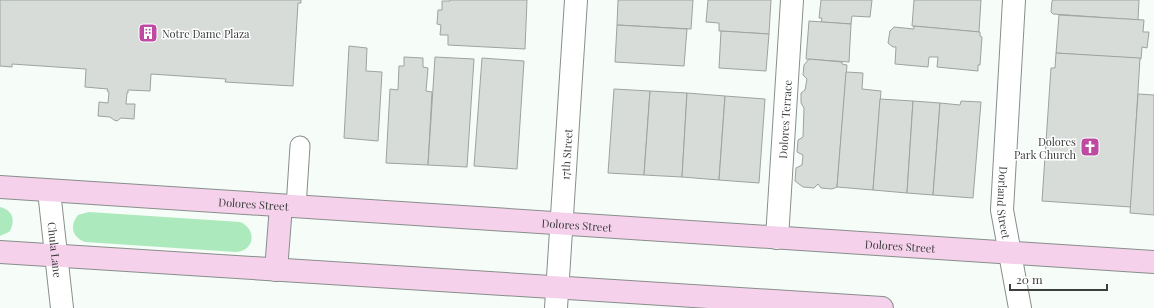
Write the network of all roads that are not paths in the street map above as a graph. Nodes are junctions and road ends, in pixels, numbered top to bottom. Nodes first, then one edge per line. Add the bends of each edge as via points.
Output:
1 (576, 0) edge
2 (792, 0) edge
3 (1014, 0) edge
4 (300, 146) dead end
5 (0, 187) edge
6 (49, 191) junction
7 (289, 207) junction
8 (562, 224) junction
9 (777, 238) junction
10 (0, 252) edge
11 (1009, 252) junction
12 (56, 256) junction
13 (1154, 262) edge
14 (276, 270) junction
15 (557, 298) edge
16 (762, 304) edge
17 (62, 308) edge
18 (882, 308) edge
19 (1020, 308) edge

1 - 8 street, 17th Street
2 - 9 street, Dolores Terrace
3 - 11 street, Dorland Street via 1002,210
4 - 7 lane
5 - 6 main road, Dolores Street
6 - 7 main road, Dolores Street
6 - 12 street, Chula Lane
7 - 8 main road, Dolores Street
7 - 14 main road
8 - 9 main road, Dolores Street
8 - 15 street, 17th Street
9 - 11 main road, Dolores Street
10 - 12 main road
11 - 13 main road, Dolores Street
11 - 19 street, Dorland Street
12 - 14 main road
12 - 17 street, Chula Lane
14 - 15 main road
15 - 16 main road
16 - 18 main road

